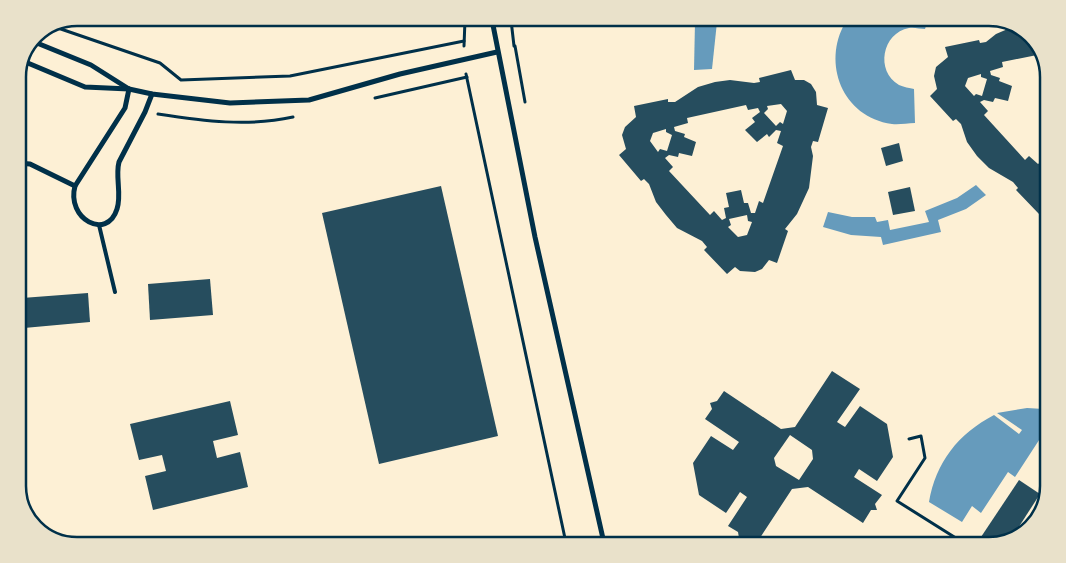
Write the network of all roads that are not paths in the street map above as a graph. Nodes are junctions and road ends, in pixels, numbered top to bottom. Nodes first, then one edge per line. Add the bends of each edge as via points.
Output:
1 (493, 26) edge
2 (38, 45) edge
3 (497, 52) junction
4 (28, 63) edge
5 (129, 90) junction
6 (152, 94) junction
7 (26, 164) edge
8 (75, 186) junction
9 (99, 225) junction
10 (115, 292) dead end
11 (603, 537) edge

1 - 3 street
2 - 5 street via 91,65
3 - 6 street via 400,74 309,100 230,103
3 - 11 street
4 - 5 street via 85,87
5 - 6 street
5 - 8 street via 124,108
6 - 9 street via 119,162 117,210 110,220
7 - 8 street
8 - 9 street via 72,196 78,213 82,219
9 - 10 lane

